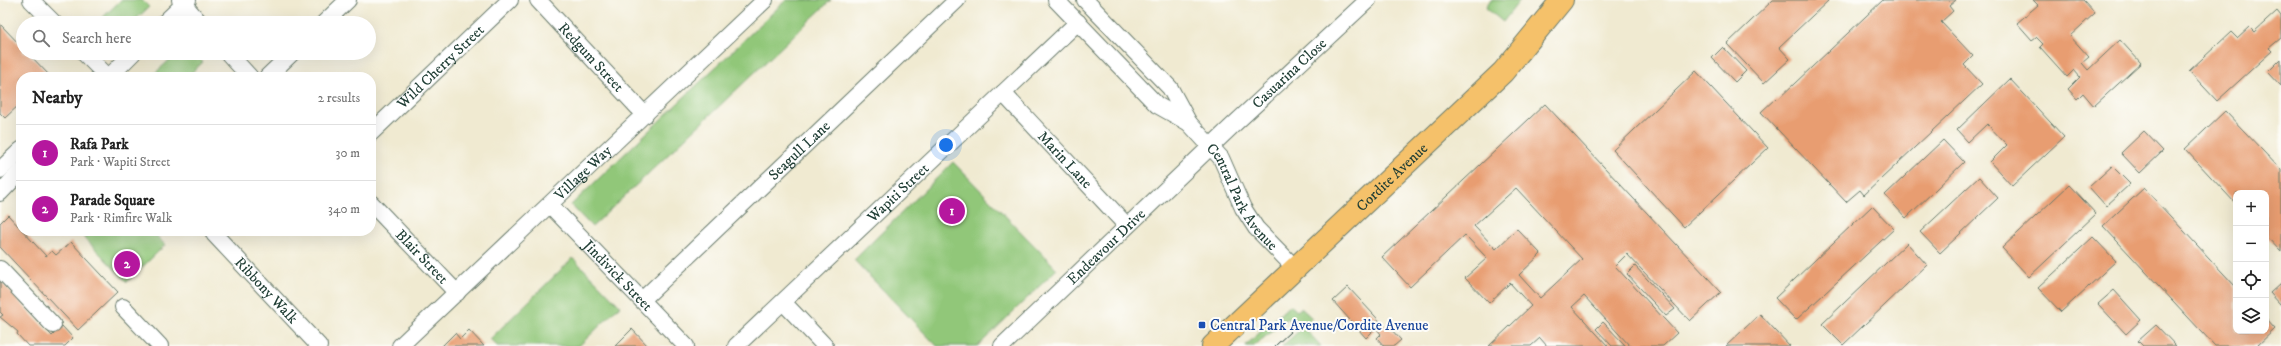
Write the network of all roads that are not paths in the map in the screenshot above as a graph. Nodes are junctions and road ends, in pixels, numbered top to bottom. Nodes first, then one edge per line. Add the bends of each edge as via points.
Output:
1 (31, 0) edge
2 (348, 0) edge
3 (510, 0) edge
4 (538, 0) edge
5 (765, 0) edge
6 (957, 0) edge
7 (1056, 0) edge
8 (1368, 0) edge
9 (1562, 0) edge
10 (184, 1) edge
11 (1094, 3) edge
12 (47, 16) edge
13 (170, 16) edge
14 (195, 16) edge
15 (331, 16) edge
16 (1078, 22) junction
17 (91, 60) edge
18 (126, 60) edge
19 (234, 60) edge
20 (285, 60) edge
21 (103, 72) edge
22 (113, 72) edge
23 (245, 72) edge
24 (272, 72) edge
25 (1003, 92) junction
26 (645, 115) junction
27 (1189, 123) junction
28 (376, 128) edge
29 (1211, 147) junction
30 (16, 155) edge
31 (0, 170) edge
32 (16, 176) edge
33 (0, 192) edge
34 (550, 205) junction
35 (376, 208) edge
36 (1128, 226) junction
37 (216, 236) edge
38 (1296, 269) junction
39 (0, 270) edge
40 (457, 293) junction
41 (642, 300) junction
42 (783, 302) junction
43 (123, 307) dead end
44 (53, 325) dead end
45 (160, 346) edge
46 (319, 346) edge
47 (400, 346) edge
48 (686, 346) edge
49 (736, 346) edge
50 (825, 346) edge
51 (1002, 346) edge
52 (1213, 346) edge

1 - 12 street
2 - 15 street
3 - 28 street, Wild Cherry Street
4 - 26 street, Redgum Street
5 - 26 street, Village Way
6 - 41 street, Seagull Lane
7 - 16 street, Central Park Avenue
8 - 29 street, Casuarina Close
9 - 38 main road, Cordite Avenue via 1503,72
10 - 13 street
10 - 14 street
11 - 27 street, Central Park Avenue via 1170,88
16 - 25 street, Wapiti Street
16 - 27 street, Central Park Avenue via 1157,105
17 - 21 street
18 - 22 street
19 - 23 street
20 - 24 street
25 - 36 street, Marin Lane
25 - 42 street, Wapiti Street
26 - 34 street, Village Way
27 - 29 street, Central Park Avenue
29 - 36 street, Endeavour Drive
29 - 38 street, Central Park Avenue via 1221,158 1243,208 1256,228
30 - 31 street
32 - 33 street
34 - 40 street, Village Way
34 - 41 street, Jindivick Street
35 - 40 street, Blair Street
36 - 51 street, Endeavour Drive
37 - 46 street, Ribbony Walk
38 - 52 main road, Cordite Avenue
39 - 44 street
40 - 47 street, Village Way
41 - 48 street, Jindivick Street
42 - 49 street, Wapiti Street
42 - 50 street
43 - 45 street

